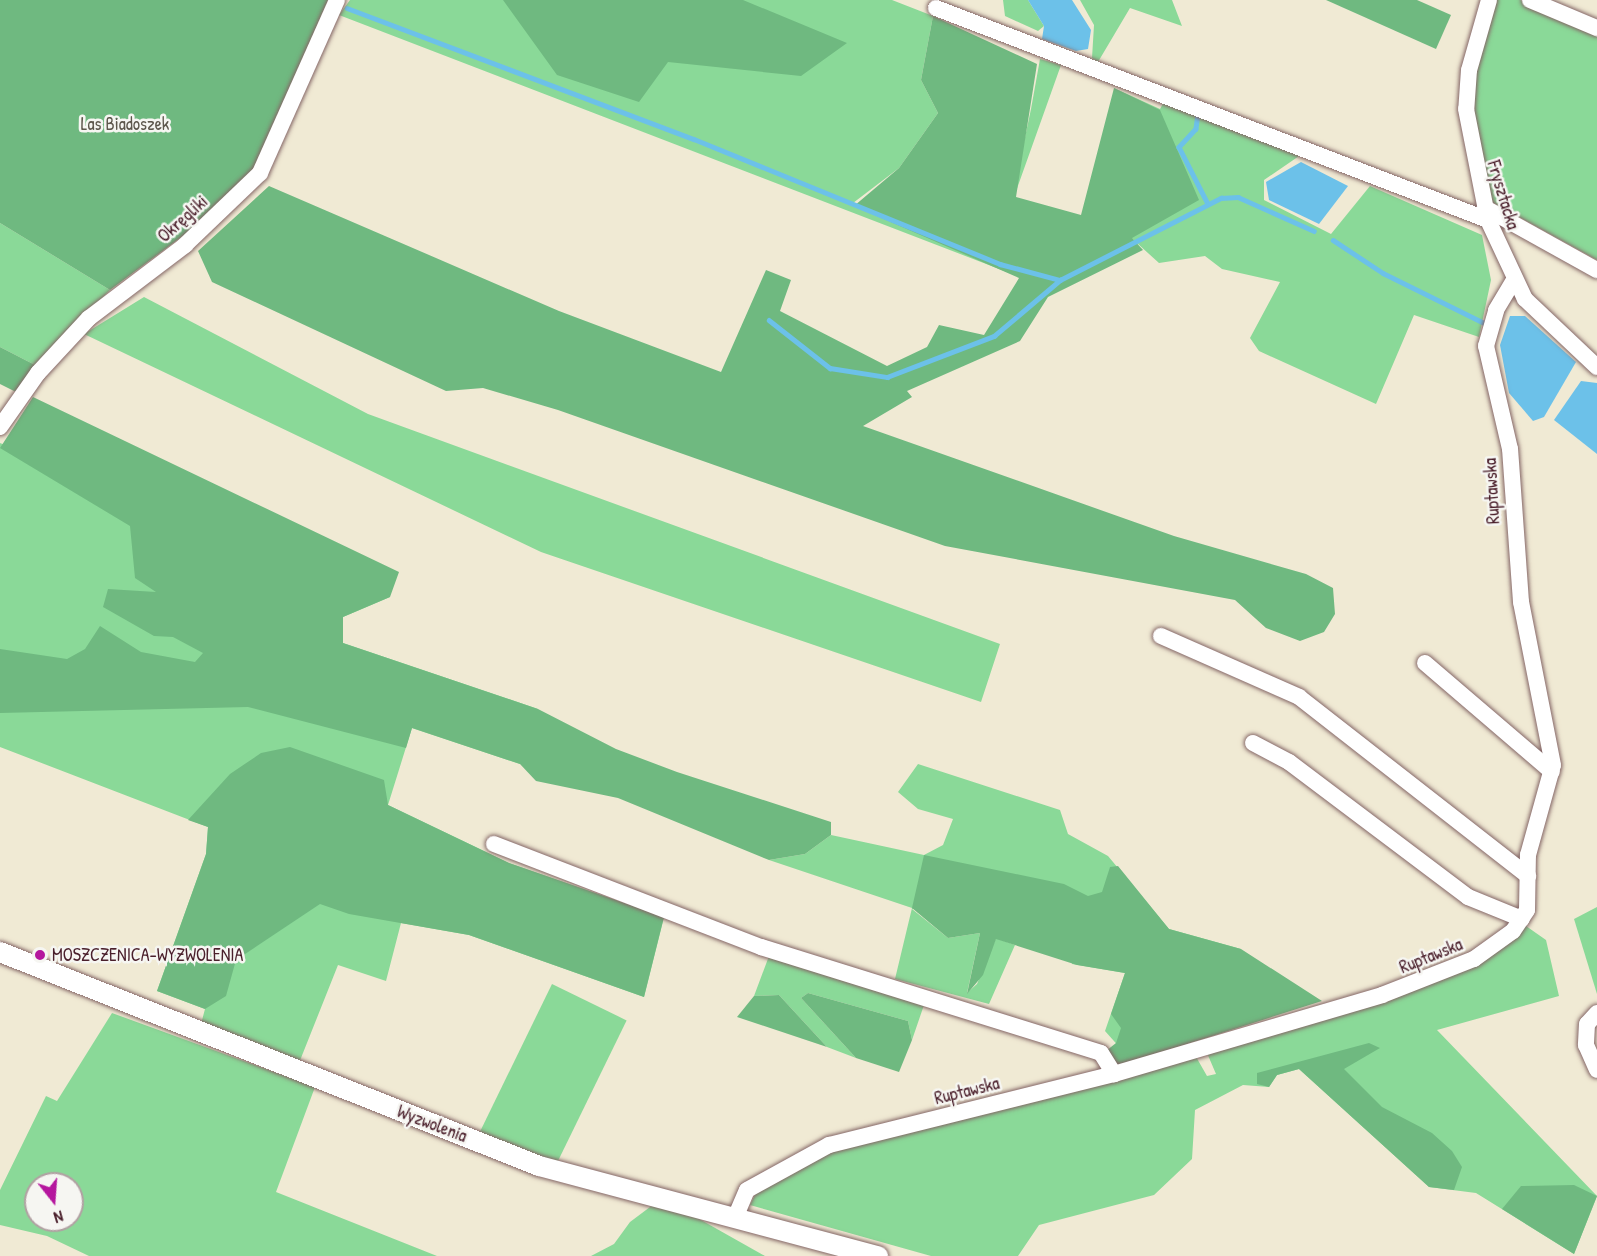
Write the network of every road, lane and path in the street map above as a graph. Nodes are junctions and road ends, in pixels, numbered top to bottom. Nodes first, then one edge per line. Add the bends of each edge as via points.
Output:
1 (337, 0) edge
2 (1489, 0) edge
3 (1530, 0) edge
4 (936, 8) dead end
5 (1597, 28) edge
6 (1486, 214) junction
7 (1597, 270) edge
8 (1513, 282) junction
9 (1597, 367) edge
10 (0, 427) edge
11 (1161, 636) dead end
12 (1425, 663) dead end
13 (1253, 743) dead end
14 (1552, 772) junction
15 (494, 844) dead end
16 (1528, 876) junction
17 (1522, 919) junction
18 (0, 952) edge
19 (1597, 1013) edge
20 (1597, 1070) edge
21 (1114, 1074) junction
22 (735, 1218) junction
23 (878, 1256) edge

1 - 10 street, Okręgliki via 260,173 177,252 89,318 38,373
2 - 6 street, Frysztacka via 1469,70 1466,109
3 - 5 street
4 - 6 street
6 - 7 street
6 - 8 street, Frysztacka
8 - 9 street, Frysztacka
8 - 14 street, Ruptawska via 1496,310 1486,346 1510,449 1521,602
11 - 16 street via 1299,697
12 - 14 street
13 - 17 street via 1289,762 1468,897
14 - 16 street, Ruptawska via 1531,836
15 - 21 street via 761,947 1101,1053
16 - 17 street, Ruptawska
17 - 21 street, Ruptawska via 1486,953 1409,986
18 - 22 street, Wyzwolenia via 539,1166
19 - 20 street via 1587,1024 1586,1045
21 - 22 street, Ruptawska via 829,1145 747,1190
22 - 23 street, Wyzwolenia

